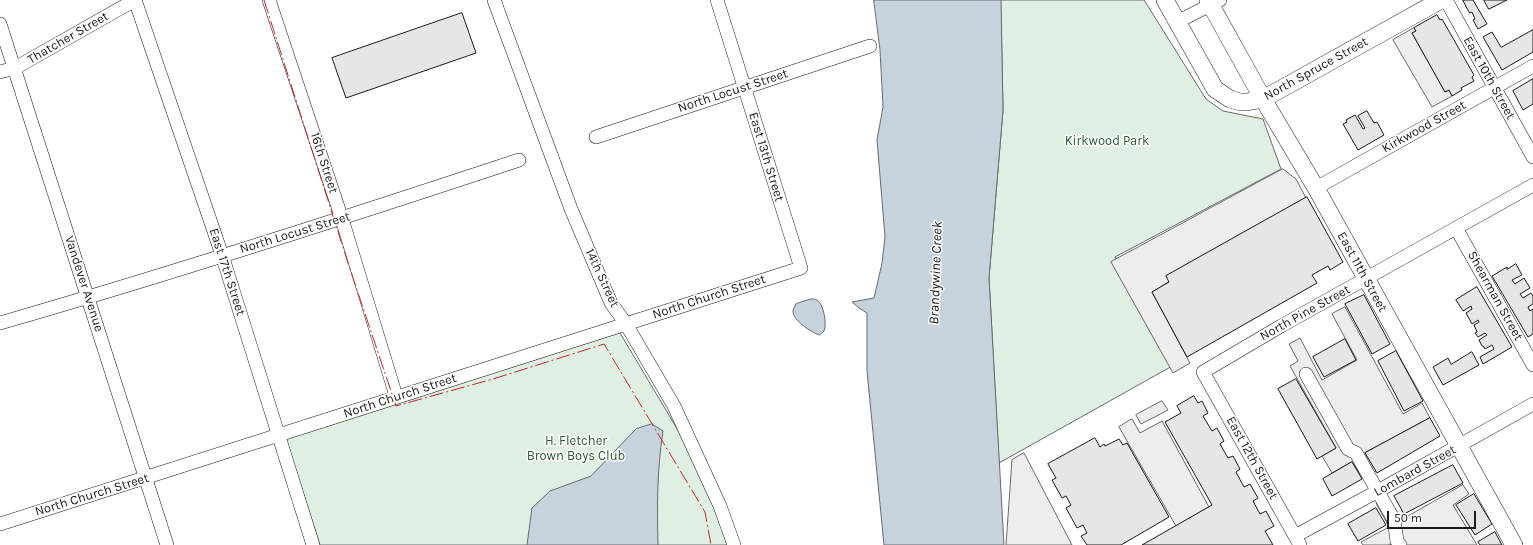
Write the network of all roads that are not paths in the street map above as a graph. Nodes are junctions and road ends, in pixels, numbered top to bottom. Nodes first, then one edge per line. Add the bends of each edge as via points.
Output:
1 (135, 0) edge
2 (269, 0) edge
3 (494, 0) edge
4 (717, 0) edge
5 (1165, 0) edge
6 (1441, 0) edge
7 (1446, 0) edge
8 (1213, 2) edge
9 (1177, 22) junction
10 (0, 24) edge
11 (870, 46) dead end
12 (1533, 66) edge
13 (15, 68) junction
14 (0, 72) edge
15 (744, 88) junction
16 (1494, 88) junction
17 (1263, 99) junction
18 (596, 137) dead end
19 (1533, 156) edge
20 (519, 160) dead end
21 (1533, 185) edge
22 (1316, 188) junction
23 (342, 218) junction
24 (1456, 228) junction
25 (222, 255) junction
26 (801, 268) joint
27 (1366, 279) junction
28 (88, 298) junction
29 (0, 323) edge
30 (626, 324) junction
31 (1533, 365) edge
32 (1203, 372) joint
33 (1306, 374) dead end
34 (396, 396) junction
35 (1533, 404) edge
36 (278, 435) junction
37 (1459, 446) junction
38 (147, 478) junction
39 (1378, 491) junction
40 (0, 524) edge
41 (1298, 540) edge
42 (168, 545) edge
43 (313, 545) edge
44 (734, 545) edge
45 (1400, 545) edge
46 (1514, 545) edge

1 - 13 street, Thatcher Street
1 - 25 street, East 17th Street
2 - 23 street, 16th Street
3 - 30 street, 14th Street via 571,210 611,303
4 - 15 street, East 13th Street
5 - 9 main road, North Spruce Street
6 - 17 main road, North Spruce Street
7 - 16 street, East 10th Street
8 - 9 street
8 - 17 main road, East 11th Street
9 - 17 main road, North Spruce Street via 1215,88 1230,99 1240,102
10 - 13 street, Vandever Avenue
11 - 15 street, North Locust Street
12 - 16 street, Kirkwood Street
13 - 14 street, Thatcher Street
13 - 28 street, Vandever Avenue
15 - 18 street, North Locust Street
15 - 26 street, East 13th Street
16 - 19 street, East 10th Street
16 - 22 street, Kirkwood Street
17 - 22 main road, East 11th Street
20 - 23 street, North Locust Street
21 - 24 street, North Pine Street
22 - 27 main road, East 11th Street
23 - 25 street, North Locust Street
23 - 34 street, 16th Street
24 - 27 street, North Pine Street
24 - 31 street, Shearman Street
25 - 28 street, North Locust Street
25 - 36 street, East 17th Street
26 - 30 street, North Church Street
27 - 32 street, North Pine Street
27 - 37 main road, East 11th Street
28 - 29 street, North Locust Street
28 - 38 street, Vandever Avenue
30 - 34 street, North Church Street
30 - 44 street, 14th Street via 674,406 720,506
32 - 41 street, East 12th Street
33 - 39 street via 1348,449 1356,453
34 - 36 street, North Church Street
35 - 37 street, Lombard Street
36 - 38 street, North Church Street
36 - 43 street, East 17th Street
37 - 39 street, Lombard Street
37 - 46 main road, East 11th Street
38 - 40 street, North Church Street
38 - 42 street, Vandever Avenue
39 - 41 street, Lombard Street
39 - 45 street via 1394,520

